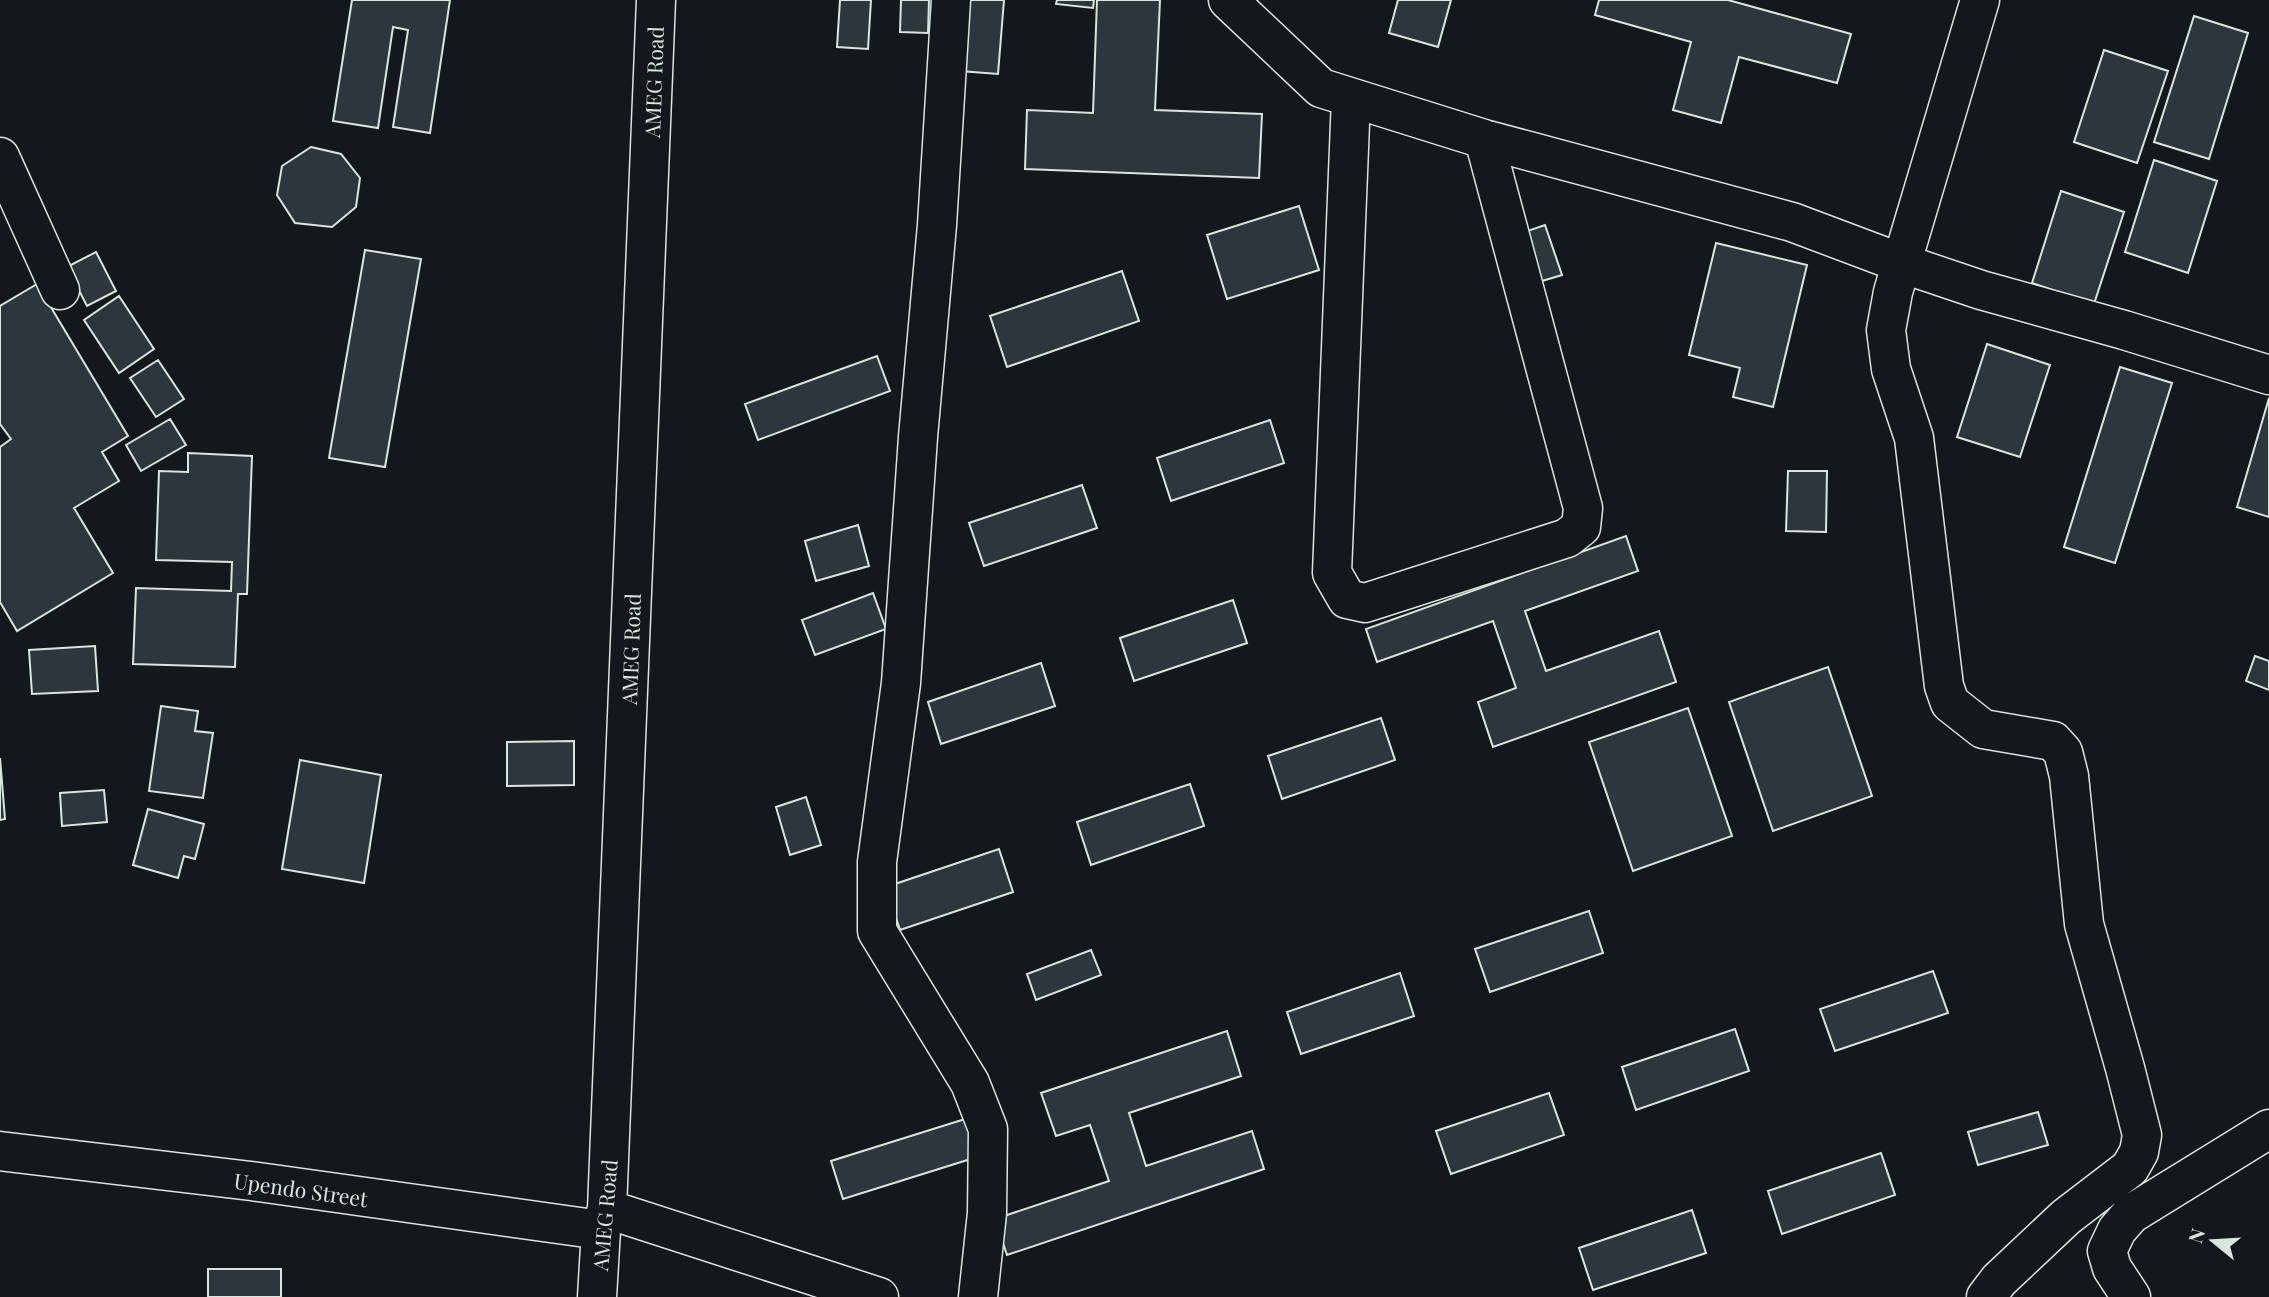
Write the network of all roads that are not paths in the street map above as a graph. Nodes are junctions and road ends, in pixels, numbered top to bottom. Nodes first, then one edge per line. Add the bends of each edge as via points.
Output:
1 (656, 0) edge
2 (951, 0) edge
3 (1228, 0) edge
4 (1980, 0) edge
5 (1351, 98) junction
6 (1484, 139) junction
7 (0, 157) edge
8 (1901, 263) junction
9 (60, 290) dead end
10 (2269, 375) edge
11 (2269, 1129) edge
12 (0, 1151) edge
13 (2066, 1217) junction
14 (604, 1219) junction
15 (2107, 1251) junction
16 (597, 1297) edge
17 (879, 1297) edge
18 (978, 1297) edge
19 (1986, 1297) edge
20 (2130, 1297) edge

1 - 14 lane, AMEG Road
2 - 18 lane via 901,682 877,862 877,931 970,1083 988,1129 987,1213
3 - 5 lane via 1321,88
4 - 8 lane
5 - 6 lane
5 - 6 lane via 1332,573 1347,598 1365,603 1567,538 1580,527 1583,509
6 - 8 lane via 1792,222
7 - 9 lane
8 - 10 lane
8 - 13 lane via 1886,330 1891,369 1914,438 1944,686 1950,703 1983,729 2053,741 2063,752 2084,924 2141,1135 2130,1168
11 - 15 lane via 2131,1214
12 - 14 lane, Upendo Street
13 - 15 lane
13 - 19 lane
14 - 16 lane, AMEG Road
14 - 17 lane, Upendo Street
15 - 20 lane

